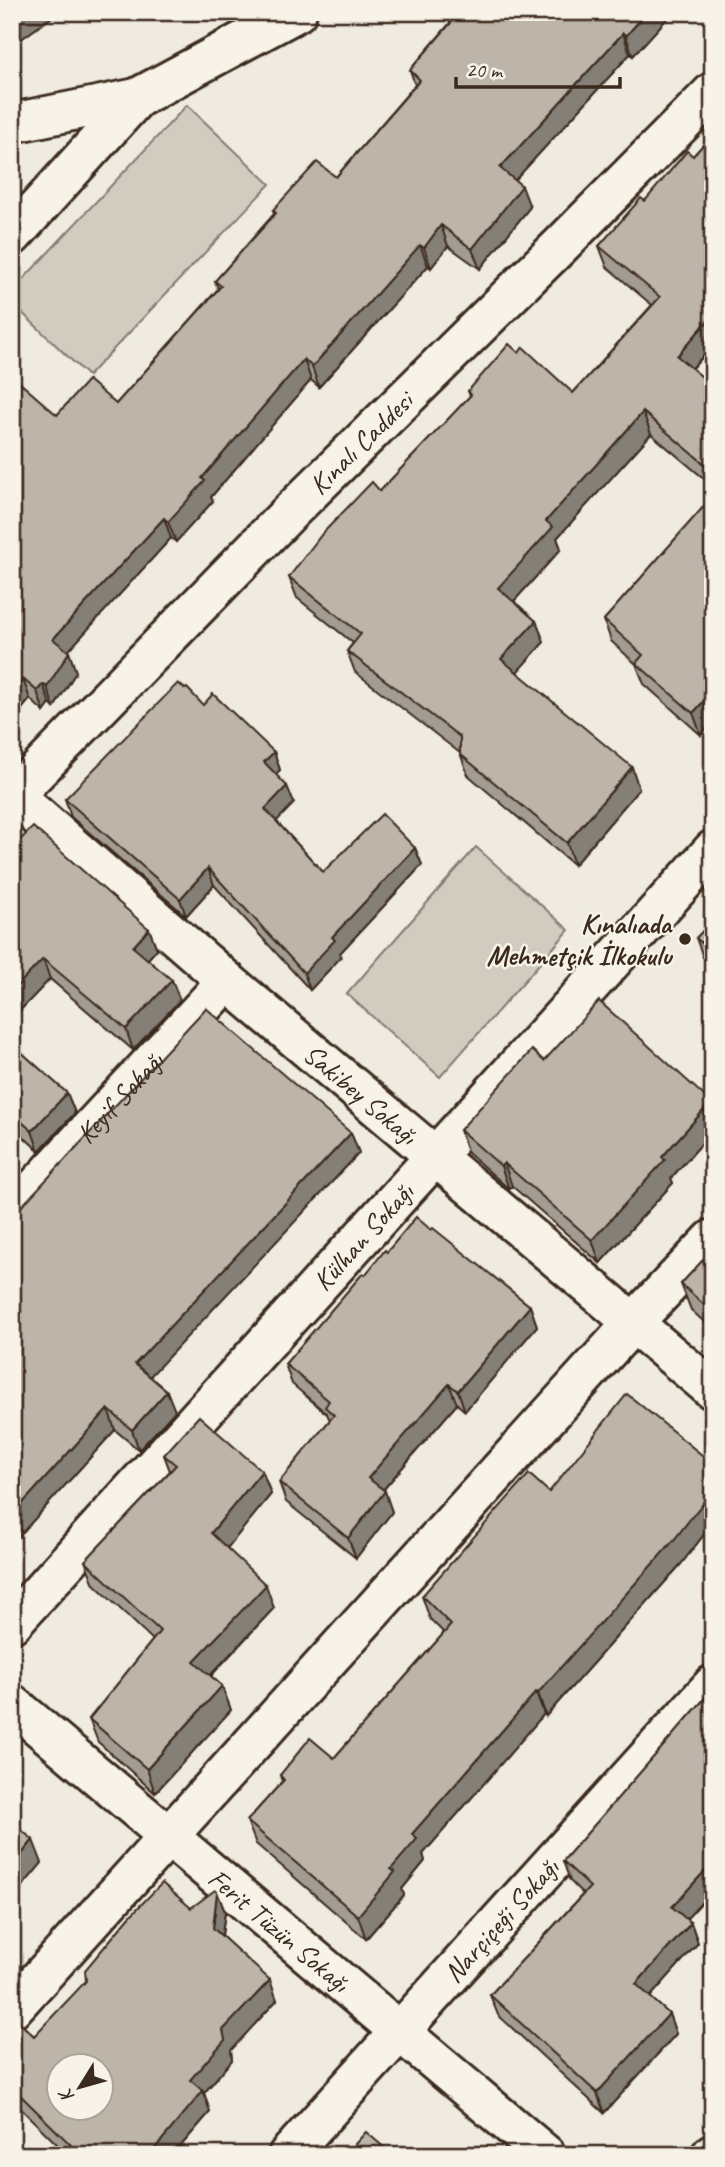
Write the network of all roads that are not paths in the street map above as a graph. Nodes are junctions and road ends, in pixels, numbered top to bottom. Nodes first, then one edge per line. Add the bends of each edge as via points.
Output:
1 (297, 12) edge
2 (713, 92) edge
3 (137, 97) junction
4 (12, 122) edge
5 (12, 236) edge
6 (13, 795) edge
7 (713, 850) edge
8 (227, 981) junction
9 (434, 1156) junction
10 (12, 1213) edge
11 (713, 1239) edge
12 (633, 1323) junction
13 (713, 1390) edge
14 (12, 1623) edge
15 (713, 1685) edge
16 (12, 1704) edge
17 (169, 1836) junction
18 (12, 2010) edge
19 (400, 2031) junction
20 (288, 2155) edge
21 (546, 2155) edge

1 - 3 street
2 - 6 street, Kınalı Caddesi
3 - 4 street
3 - 5 street
6 - 8 street, Sakibey Sokağı
7 - 9 street, Külhan Sokağı
8 - 9 street, Sakibey Sokağı
8 - 10 street, Keyif Sokağı
9 - 12 street, Sakibey Sokağı
9 - 14 street, Külhan Sokağı
11 - 12 street
12 - 13 street, Sakibey Sokağı
12 - 17 street
15 - 19 street, Narçiçeği Sokağı
16 - 17 street, Ferit Tüzün Sokağı
17 - 18 street
17 - 19 street, Ferit Tüzün Sokağı
19 - 20 street, Narçiçeği Sokağı
19 - 21 street, Ferit Tüzün Sokağı

